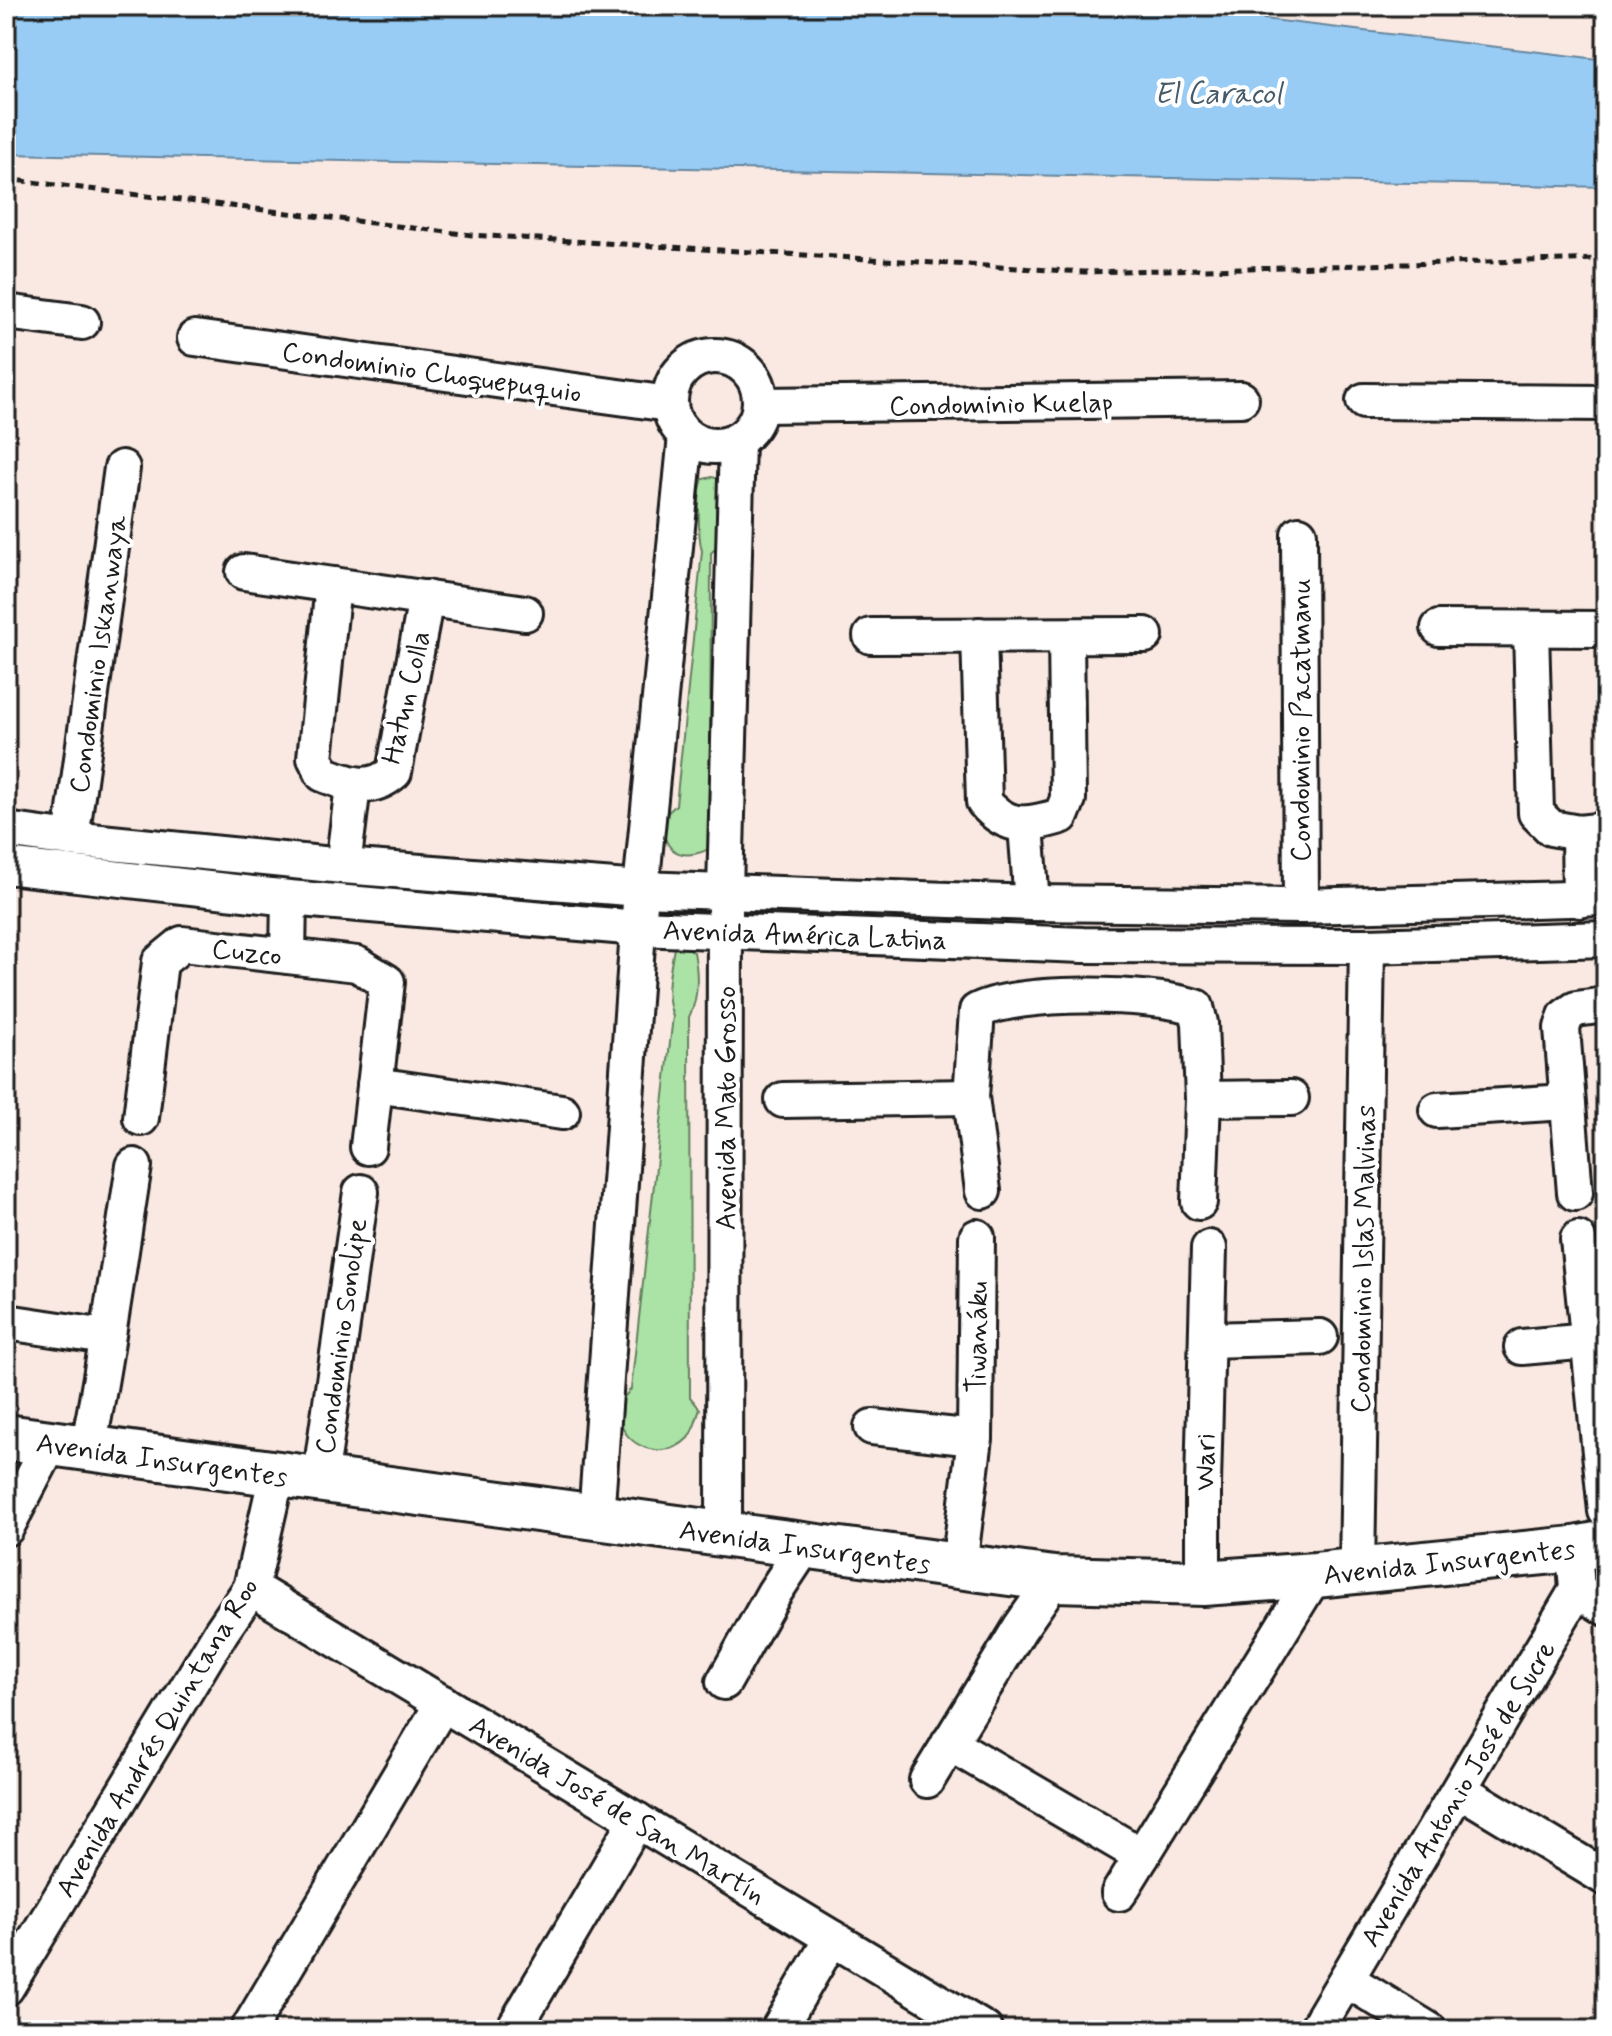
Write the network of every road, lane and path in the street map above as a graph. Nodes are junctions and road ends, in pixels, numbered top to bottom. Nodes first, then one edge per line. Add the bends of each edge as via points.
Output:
1 (6, 179) edge
2 (1606, 259) edge
3 (6, 312) edge
4 (82, 322) dead end
5 (195, 338) dead end
6 (1241, 399) dead end
7 (1364, 401) dead end
8 (1606, 403) edge
9 (669, 404) junction
10 (761, 405) junction
11 (686, 436) junction
12 (737, 441) junction
13 (122, 468) dead end
14 (1299, 534) dead end
15 (244, 572) dead end
16 (333, 585) junction
17 (426, 598) junction
18 (525, 613) dead end
19 (1439, 628) dead end
20 (1606, 629) edge
21 (1531, 630) junction
22 (979, 635) junction
23 (1145, 635) dead end
24 (871, 636) dead end
25 (1066, 636) junction
26 (353, 786) junction
27 (1026, 826) junction
28 (6, 830) edge
29 (1592, 831) edge
30 (71, 839) junction
31 (6, 866) edge
32 (343, 866) junction
33 (641, 889) junction
34 (725, 890) junction
35 (289, 898) junction
36 (1593, 899) edge
37 (1032, 903) junction
38 (1301, 906) junction
39 (638, 928) junction
40 (725, 931) junction
41 (1606, 939) edge
42 (1367, 946) junction
43 (288, 956) junction
44 (1084, 967) junction
45 (1606, 1005) edge
46 (375, 1085) junction
47 (971, 1097) junction
48 (1291, 1098) dead end
49 (1203, 1099) junction
50 (783, 1100) dead end
51 (1566, 1102) junction
52 (1437, 1110) dead end
53 (562, 1112) dead end
54 (141, 1118) dead end
55 (368, 1147) dead end
56 (134, 1166) dead end
57 (983, 1191) dead end
58 (361, 1192) dead end
59 (1575, 1193) dead end
60 (1199, 1202) dead end
61 (977, 1237) dead end
62 (1578, 1239) dead end
63 (1209, 1248) dead end
64 (7, 1322) edge
65 (106, 1337) junction
66 (1320, 1337) dead end
67 (1207, 1340) junction
68 (1589, 1341) junction
69 (1522, 1347) dead end
70 (872, 1427) dead end
71 (6, 1437) edge
72 (975, 1438) junction
73 (69, 1446) junction
74 (277, 1474) junction
75 (320, 1480) junction
76 (1606, 1511) edge
77 (596, 1518) junction
78 (6, 1528) edge
79 (724, 1535) junction
80 (805, 1546) junction
81 (1586, 1561) edge
82 (959, 1566) junction
83 (1336, 1573) junction
84 (1054, 1579) junction
85 (1203, 1583) junction
86 (251, 1588) junction
87 (1606, 1608) edge
88 (724, 1682) dead end
89 (443, 1703) junction
90 (949, 1743) junction
91 (927, 1780) dead end
92 (1460, 1790) junction
93 (637, 1820) junction
94 (1142, 1856) junction
95 (1606, 1878) edge
96 (1119, 1893) dead end
97 (832, 1938) junction
98 (1347, 1980) junction
99 (6, 1988) edge
100 (248, 2030) edge
101 (513, 2030) edge
102 (778, 2030) edge
103 (985, 2030) edge
104 (1316, 2030) edge
105 (1429, 2030) edge

1 - 2 path via 472,235 1084,272
3 - 4 street
5 - 9 street, Condominio Choquepuquio
6 - 10 street, Condominio Kuelap
7 - 8 street
9 - 10 street via 672,383 685,366 704,356 726,356 745,366 757,384
9 - 11 street
10 - 12 street via 753,426
11 - 12 street via 711,446
11 - 33 street
12 - 34 street, Avenida Mato Grosso
13 - 30 street, Condominio Iskanwaya
14 - 38 street, Condominio Pacatmanu
15 - 16 street, Hatun Colla
16 - 17 street, Hatun Colla
16 - 26 street, Hatun Colla via 315,758 323,774
17 - 18 street, Hatun Colla
17 - 26 street, Hatun Colla via 394,772 382,782
19 - 21 street
20 - 21 street
21 - 29 street via 1536,813 1551,828
22 - 24 street
22 - 25 street
22 - 27 street via 984,802 994,815
23 - 25 street
25 - 27 street via 1068,799 1061,816
26 - 32 street
27 - 37 street
28 - 30 street, Avenida América Latina
29 - 36 street
30 - 32 street, Avenida América Latina
31 - 35 street, Avenida América Latina
32 - 33 street, Avenida América Latina
33 - 34 street, Avenida América Latina
33 - 39 street
34 - 37 street, Avenida América Latina
34 - 40 street, Avenida Mato Grosso
35 - 39 street, Avenida América Latina
35 - 43 street
36 - 38 street, Avenida América Latina
37 - 38 street, Avenida América Latina
39 - 40 street, Avenida América Latina
39 - 77 street
40 - 44 street, Avenida América Latina
40 - 79 street, Avenida Mato Grosso
41 - 42 street, Avenida América Latina
42 - 44 street, Avenida América Latina
42 - 83 street, Condominio Islas Malvinas
43 - 46 street, Cuzco via 357,964 387,982
43 - 54 street, Cuzco via 182,944 160,962
44 - 47 street via 977,1011
44 - 49 street via 1196,1007
45 - 51 street via 1576,1009 1566,1016
46 - 53 street
46 - 55 street, Cuzco
47 - 50 street
47 - 57 street
48 - 49 street
49 - 60 street
51 - 52 street
51 - 59 street
56 - 65 street
58 - 75 street, Condominio Sonolipe
61 - 72 street, Tiwanáku
62 - 68 street
63 - 67 street, Wari
64 - 65 street
65 - 73 street via 103,1370
66 - 67 street
67 - 85 street, Wari
68 - 69 street
68 - 76 street
70 - 72 street
71 - 73 main road, Avenida Insurgentes
72 - 82 street, Tiwanáku
73 - 74 main road, Avenida Insurgentes
73 - 78 street
74 - 75 main road, Avenida Insurgentes
74 - 86 street, Avenida Andrés Quintana Roo
75 - 77 main road, Avenida Insurgentes
77 - 79 main road, Avenida Insurgentes
79 - 80 main road, Avenida Insurgentes
80 - 82 main road, Avenida Insurgentes
80 - 88 street
81 - 83 main road, Avenida Insurgentes
81 - 87 street
81 - 92 street, Avenida Antonio José de Sucre
82 - 84 main road, Avenida Insurgentes
83 - 85 main road, Avenida Insurgentes
83 - 94 street
84 - 85 main road, Avenida Insurgentes
84 - 90 street
86 - 89 street, Avenida José de San Martín
86 - 99 street, Avenida Andrés Quintana Roo
89 - 93 street, Avenida José de San Martín
89 - 100 street
90 - 91 street
90 - 94 street
92 - 95 street
92 - 98 street, Avenida Antonio José de Sucre
93 - 97 street, Avenida José de San Martín
93 - 101 street
94 - 96 street
97 - 102 street
97 - 103 street, Avenida José de San Martín
98 - 104 street, Avenida Antonio José de Sucre
98 - 105 street

